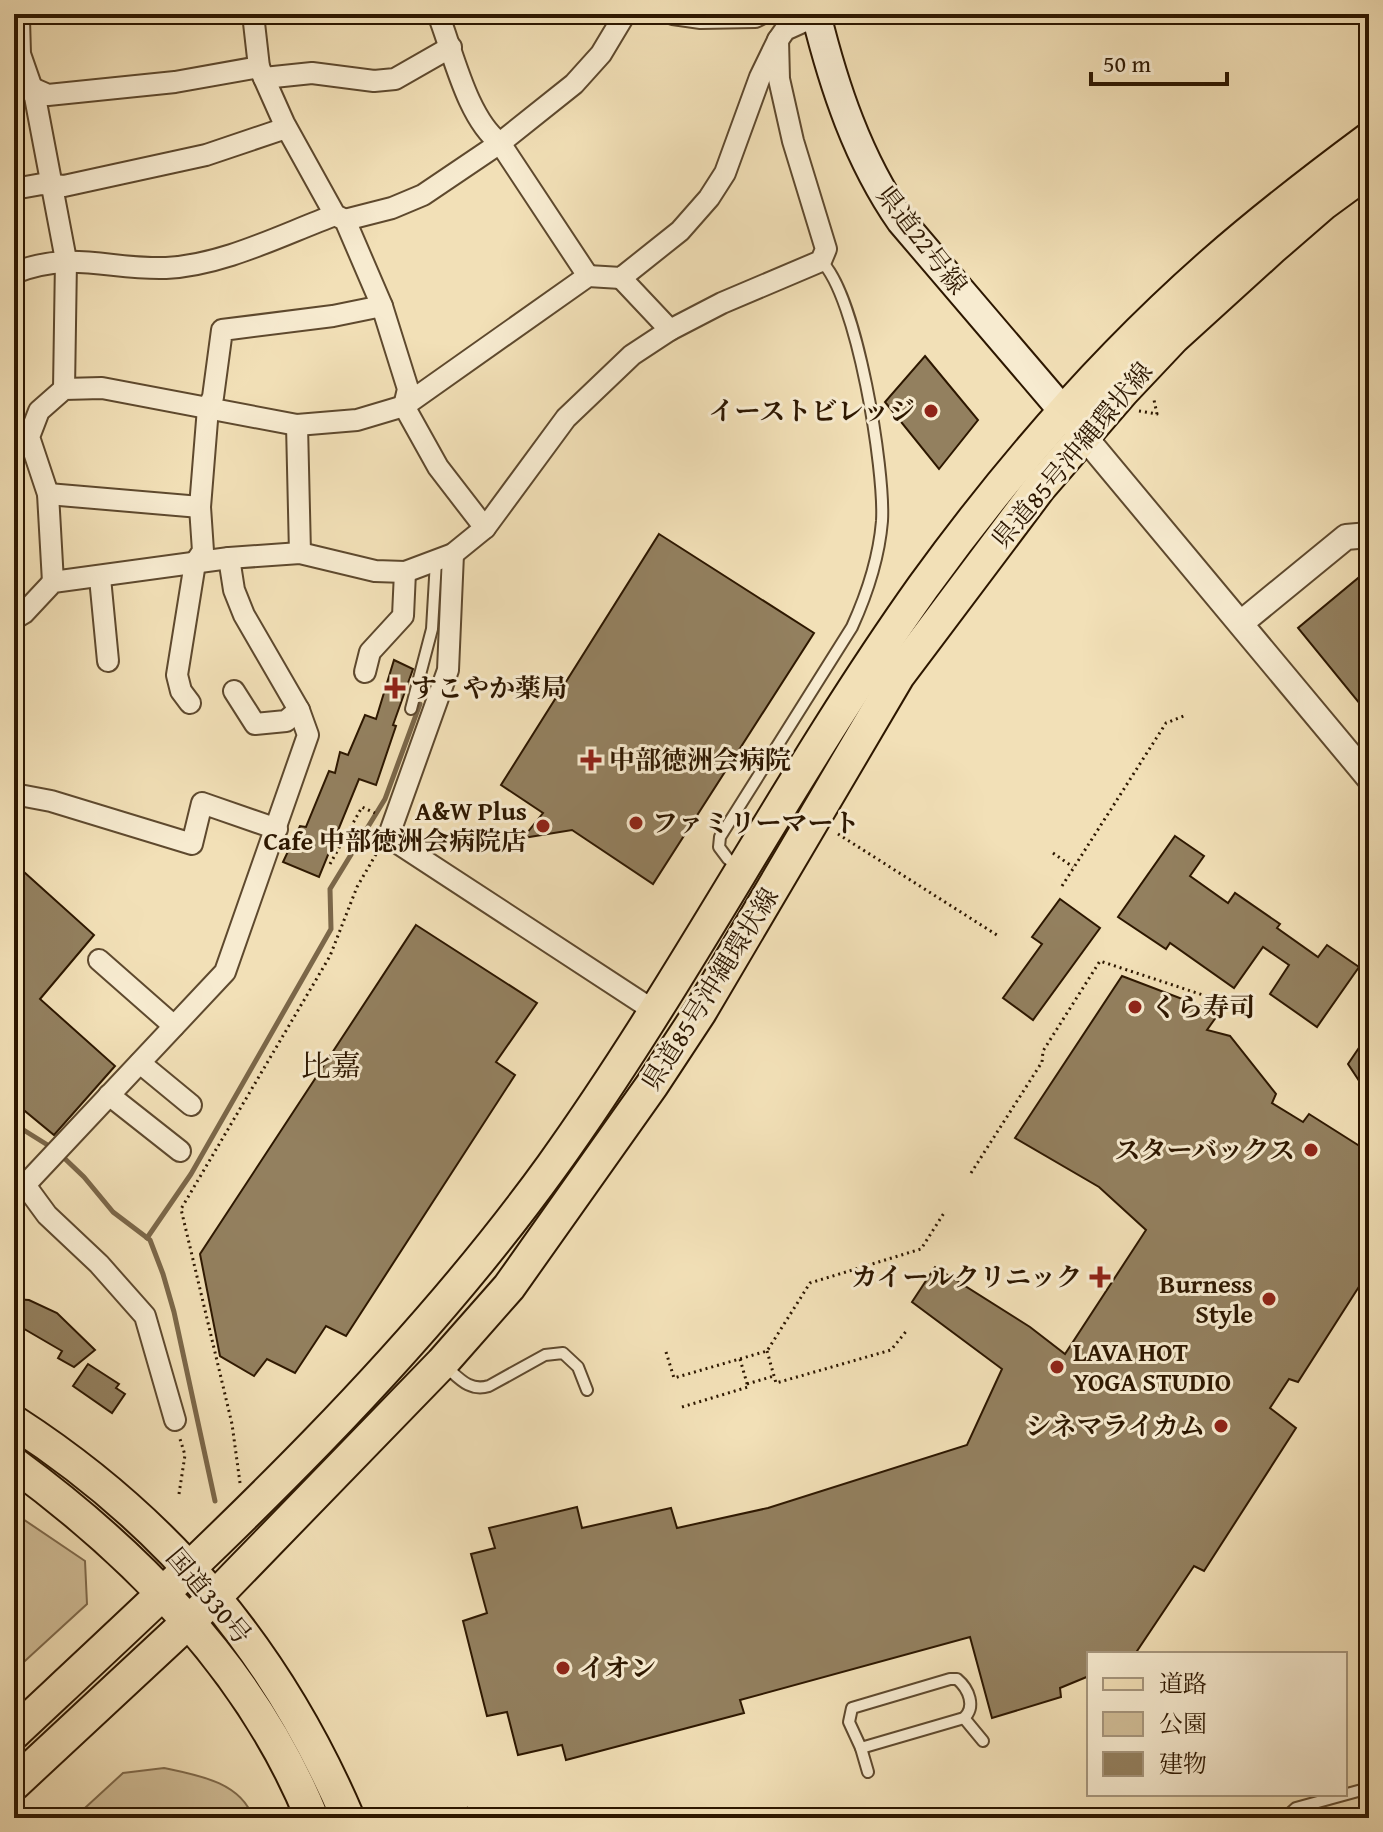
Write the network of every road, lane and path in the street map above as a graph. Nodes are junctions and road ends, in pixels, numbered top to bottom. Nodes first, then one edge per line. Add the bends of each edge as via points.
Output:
1 (253, 14) edge
2 (438, 14) edge
3 (625, 14) edge
4 (673, 14) edge
5 (761, 14) edge
6 (816, 15) edge
7 (18, 17) edge
8 (778, 40) junction
9 (451, 47) junction
10 (261, 72) junction
11 (23, 90) edge
12 (286, 128) junction
13 (1369, 139) edge
14 (500, 143) junction
15 (1369, 170) edge
16 (52, 185) junction
17 (14, 189) edge
18 (340, 218) junction
19 (66, 260) junction
20 (821, 261) junction
21 (14, 273) edge
22 (588, 276) junction
23 (621, 278) junction
24 (382, 306) junction
25 (670, 330) junction
26 (1137, 377) junction
27 (64, 389) junction
28 (404, 406) junction
29 (208, 408) junction
30 (1132, 409) dead end
31 (1074, 423) junction
32 (297, 425) junction
33 (21, 442) edge
34 (48, 494) junction
35 (200, 507) junction
36 (485, 528) junction
37 (1369, 535) edge
38 (300, 553) junction
39 (444, 557) junction
40 (229, 558) junction
41 (195, 563) junction
42 (405, 572) junction
43 (100, 578) junction
44 (53, 582) junction
45 (14, 619) edge
46 (1241, 623) junction
47 (108, 661) dead end
48 (365, 672) dead end
49 (234, 691) dead end
50 (190, 703) dead end
51 (411, 709) dead end
52 (299, 710) junction
53 (1186, 715) dead end
54 (1369, 778) edge
55 (14, 794) edge
56 (365, 808) dead end
57 (277, 829) junction
58 (390, 832) junction
59 (838, 834) dead end
60 (1053, 853) dead end
61 (330, 864) dead end
62 (1074, 867) junction
63 (742, 869) junction
64 (1062, 886) dead end
65 (1000, 937) dead end
66 (99, 960) dead end
67 (1209, 997) dead end
68 (656, 1012) junction
69 (174, 1026) junction
70 (140, 1063) junction
71 (109, 1095) junction
72 (191, 1105) dead end
73 (180, 1151) dead end
74 (971, 1173) dead end
75 (20, 1183) edge
76 (944, 1213) dead end
77 (908, 1329) dead end
78 (767, 1351) junction
79 (666, 1352) dead end
80 (740, 1359) junction
81 (442, 1363) junction
82 (774, 1376) junction
83 (747, 1384) junction
84 (587, 1390) dead end
85 (682, 1407) dead end
86 (175, 1420) dead end
87 (14, 1422) edge
88 (185, 1455) dead end
89 (238, 1460) dead end
90 (14, 1464) edge
91 (179, 1494) dead end
92 (191, 1568) junction
93 (163, 1594) junction
94 (215, 1597) junction
95 (189, 1621) junction
96 (964, 1718) junction
97 (14, 1733) edge
98 (983, 1741) dead end
99 (861, 1748) junction
100 (868, 1772) dead end
101 (14, 1784) edge
102 (1369, 1788) edge
103 (1347, 1794) edge
104 (1340, 1796) edge
105 (468, 1808) dead end
106 (312, 1818) edge
107 (348, 1818) edge
108 (439, 1818) edge
109 (1285, 1818) edge

1 - 10 street
2 - 9 street
3 - 14 street via 601,54 574,84
4 - 5 street
6 - 8 street via 785,30
6 - 31 main road, 県道22号線 via 835,83 882,193
7 - 11 street
8 - 20 street via 784,104 826,249
8 - 23 street via 725,173 709,198 680,231
9 - 10 street via 395,79
9 - 14 street via 471,102
10 - 11 street via 48,95
10 - 12 street
11 - 16 street
12 - 16 street via 206,155
12 - 18 street
13 - 26 main road, 県道85号沖縄環状線 via 1210,266
14 - 18 street via 423,195 392,208
14 - 22 street
15 - 26 main road, 県道85号沖縄環状線 via 1238,278
16 - 17 street
16 - 19 street
18 - 19 street via 221,258 166,268
18 - 24 street
19 - 21 street
19 - 27 street
20 - 25 street
20 - 63 lane via 833,272 858,346 880,465 882,522 865,598 852,627 720,837 719,847
22 - 23 street
22 - 28 street
23 - 25 street
24 - 28 street via 408,389
24 - 29 street via 222,330
25 - 36 street via 632,355 566,418
26 - 30 path via 1157,414
26 - 31 main road, 県道85号沖縄環状線
27 - 29 street via 102,388
27 - 33 street via 39,411
28 - 32 street via 357,420
28 - 36 street via 438,467
29 - 32 street
29 - 35 street
31 - 46 street
31 - 63 main road, 県道85号沖縄環状線 via 1018,466 927,583
31 - 81 main road, 県道85号沖縄環状線 via 1030,499 898,676 652,1085 509,1287
32 - 38 street
33 - 34 street
34 - 35 street
34 - 44 street
35 - 41 street via 203,551
36 - 39 street
37 - 46 street via 1346,537
38 - 40 street
38 - 42 street via 375,571
39 - 42 street
39 - 51 lane
39 - 58 street via 448,670
40 - 41 street
40 - 52 street via 244,615
41 - 43 street
41 - 50 street via 177,675
42 - 48 street via 403,616 370,652
43 - 44 street
43 - 47 street
44 - 45 street
46 - 54 street
49 - 52 street via 255,724 286,721
52 - 57 street via 308,735
53 - 62 path via 1166,723
55 - 57 street via 192,844 202,803
56 - 61 path
57 - 69 street via 225,972
58 - 68 street via 412,853
58 - 89 path via 357,887 330,956 181,1209
59 - 65 path
60 - 62 path
62 - 64 path
63 - 68 main road, 県道85号沖縄環状線
66 - 69 street
67 - 74 path via 1100,961
68 - 92 main road, 県道85号沖縄環状線 via 548,1170 444,1303
69 - 70 street
70 - 71 street
70 - 72 street
71 - 73 street
71 - 75 street
75 - 86 street via 145,1316
76 - 78 path via 921,1249 810,1283
77 - 82 path via 891,1350 776,1383
78 - 80 path
78 - 82 path
79 - 80 path via 674,1378
80 - 83 path
81 - 84 lane via 479,1389 545,1355 563,1353 578,1367
81 - 94 main road, 県道85号沖縄環状線
82 - 83 path
83 - 85 path
87 - 92 main road, 国道330号 via 81,1468
88 - 91 path
90 - 93 main road, 国道330号 via 127,1556
92 - 93 main road, 県道85号沖縄環状線
92 - 94 main road, 国道330号
93 - 95 main road, 国道330号
93 - 97 main road, 県道85号沖縄環状線
94 - 95 main road, 県道85号沖縄環状線
94 - 107 main road, 国道330号 via 288,1700
95 - 101 main road, 県道85号沖縄環状線
95 - 106 main road, 国道330号 via 263,1720
96 - 98 lane
96 - 99 lane
96 - 99 lane via 971,1705 957,1679 859,1704 852,1708 849,1722
99 - 100 lane
102 - 103 lane
104 - 109 lane via 1296,1808
105 - 108 path

